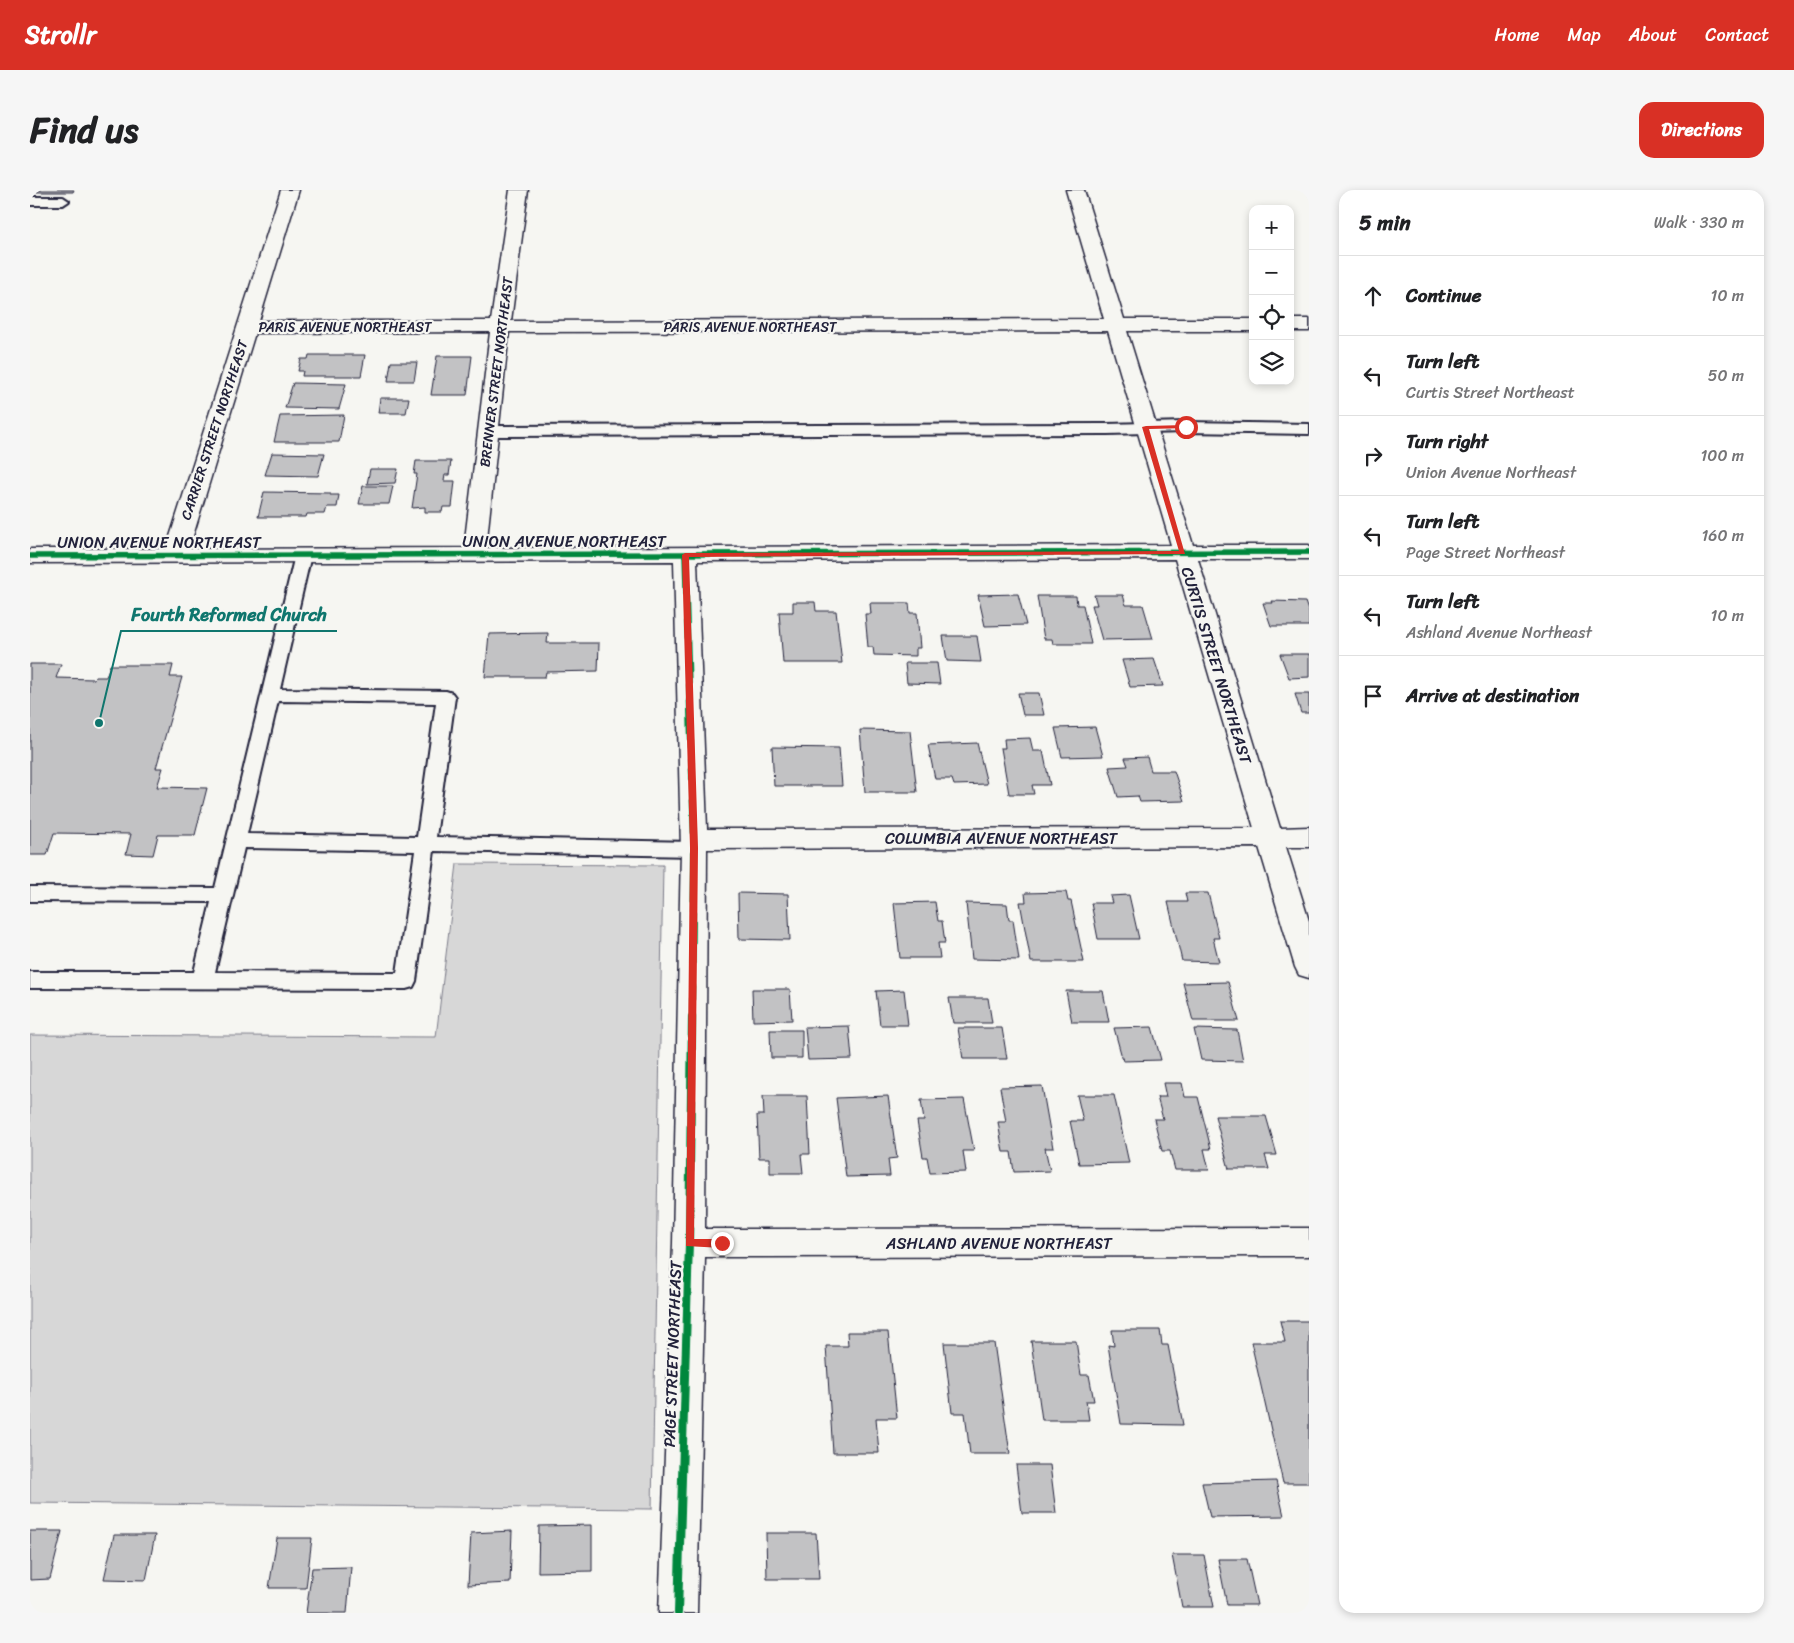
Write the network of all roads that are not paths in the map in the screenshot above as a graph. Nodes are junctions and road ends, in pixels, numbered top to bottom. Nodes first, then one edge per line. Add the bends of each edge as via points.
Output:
1 (290, 190) edge
2 (519, 190) edge
3 (1074, 190) edge
4 (30, 201) edge
5 (63, 201) dead end
6 (1115, 325) junction
7 (1249, 325) edge
8 (1294, 325) edge
9 (1309, 325) edge
10 (247, 327) junction
11 (500, 328) junction
12 (1146, 427) junction
13 (1309, 429) edge
14 (488, 431) junction
15 (1309, 552) edge
16 (1183, 553) junction
17 (303, 555) junction
18 (474, 555) junction
19 (685, 555) junction
20 (30, 556) edge
21 (175, 556) junction
22 (270, 695) junction
23 (1269, 837) junction
24 (1309, 837) edge
25 (236, 841) junction
26 (426, 844) junction
27 (694, 844) junction
28 (30, 894) edge
29 (223, 895) junction
30 (1309, 967) edge
31 (30, 980) edge
32 (203, 980) junction
33 (1309, 1242) edge
34 (689, 1243) junction
35 (678, 1613) edge

1 - 10 street, CARRIER STREET NORTHEAST
2 - 11 street, BRENNER STREET NORTHEAST
3 - 6 street, CURTIS STREET NORTHEAST
4 - 5 lane
6 - 7 street, PARIS AVENUE NORTHEAST
6 - 11 street, PARIS AVENUE NORTHEAST
6 - 12 street, CURTIS STREET NORTHEAST
8 - 9 street
10 - 11 street, PARIS AVENUE NORTHEAST
10 - 21 street, CARRIER STREET NORTHEAST
11 - 14 street, BRENNER STREET NORTHEAST
12 - 13 lane
12 - 14 lane
12 - 16 street, CURTIS STREET NORTHEAST
14 - 18 street, BRENNER STREET NORTHEAST
15 - 16 street, UNION AVENUE NORTHEAST
16 - 19 street, UNION AVENUE NORTHEAST
16 - 23 street, CURTIS STREET NORTHEAST
17 - 18 street, UNION AVENUE NORTHEAST
17 - 21 street, UNION AVENUE NORTHEAST
17 - 22 lane
18 - 19 street, UNION AVENUE NORTHEAST
19 - 27 street, PAGE STREET NORTHEAST
20 - 21 street, UNION AVENUE NORTHEAST
22 - 25 lane
22 - 26 lane via 446,697
23 - 24 street, COLUMBIA AVENUE NORTHEAST
23 - 27 street, COLUMBIA AVENUE NORTHEAST
23 - 30 street, CURTIS STREET NORTHEAST
25 - 26 lane
25 - 29 lane
26 - 27 lane
26 - 32 lane via 406,981
27 - 34 street, PAGE STREET NORTHEAST
28 - 29 lane
29 - 32 lane
31 - 32 lane
33 - 34 street, ASHLAND AVENUE NORTHEAST
34 - 35 street, PAGE STREET NORTHEAST

